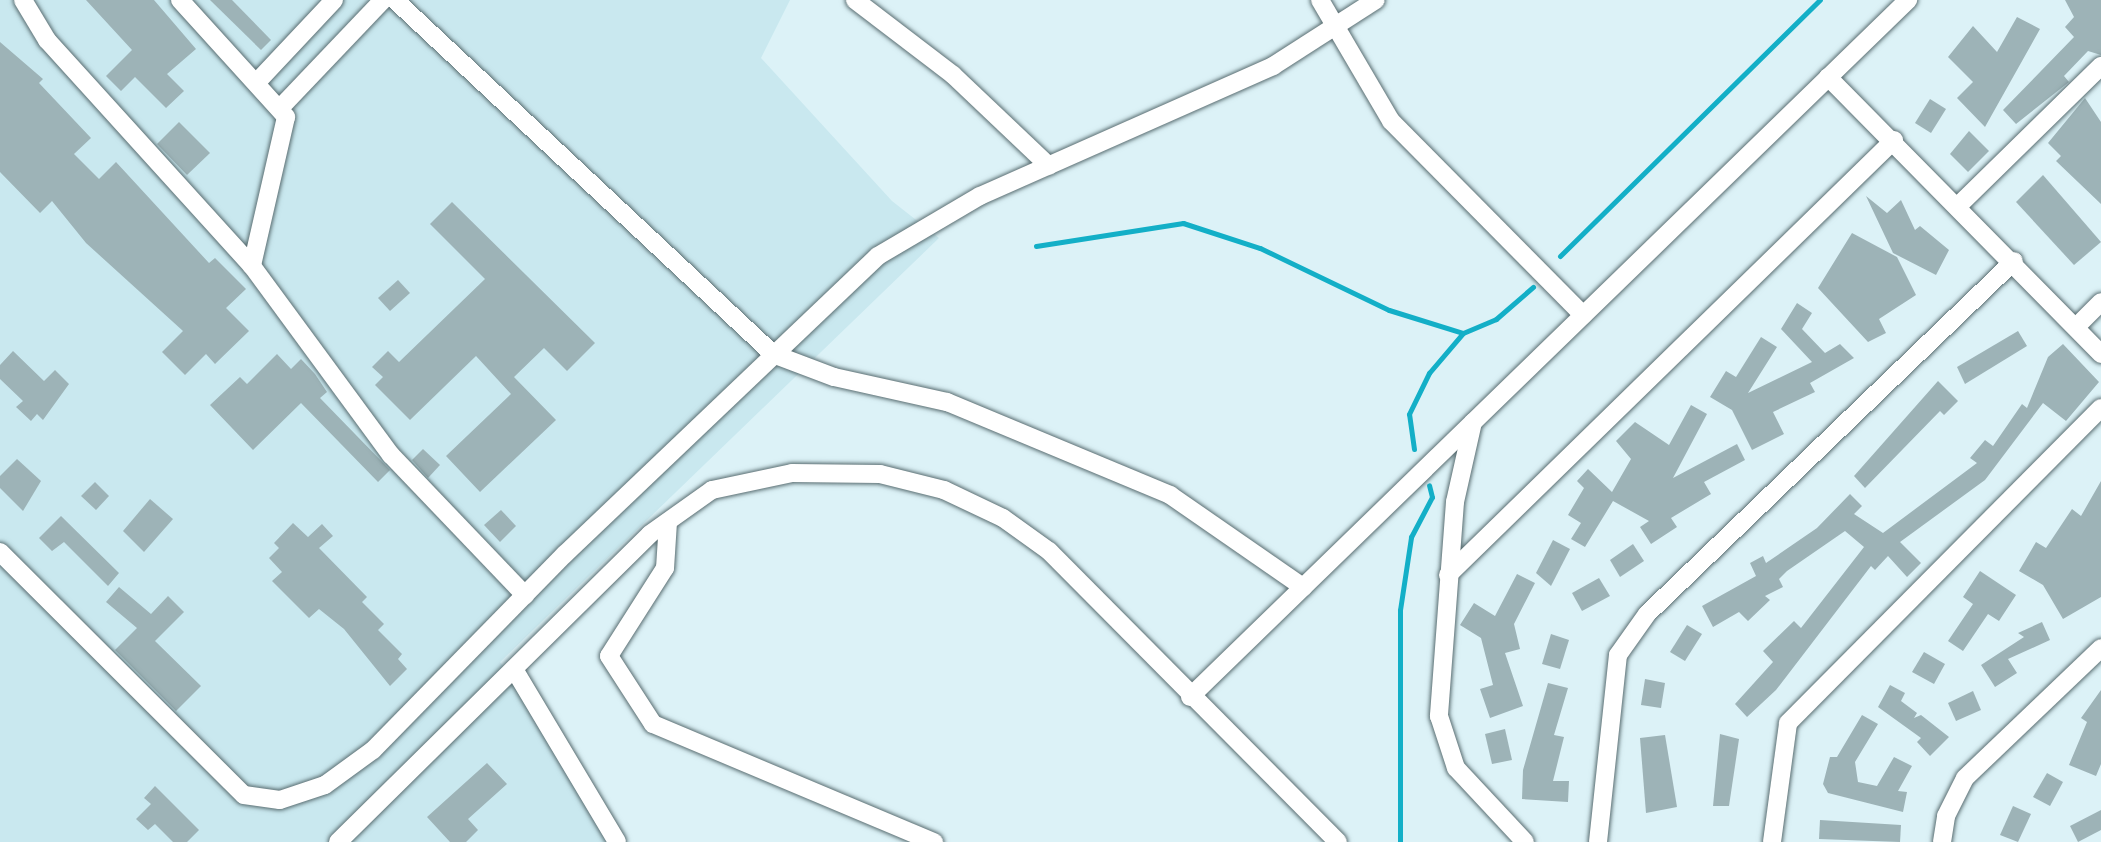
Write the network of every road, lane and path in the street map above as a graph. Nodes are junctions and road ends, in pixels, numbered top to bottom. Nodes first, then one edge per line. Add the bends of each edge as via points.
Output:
1 (23, 0) edge
2 (180, 0) edge
3 (334, 0) edge
4 (383, 0) edge
5 (395, 0) edge
6 (855, 0) edge
7 (1320, 0) edge
8 (1376, 0) edge
9 (1908, 0) edge
10 (1333, 30) junction
11 (2101, 66) edge
12 (1828, 78) junction
13 (258, 81) junction
14 (282, 106) junction
15 (1894, 140) junction
16 (1049, 166) junction
17 (1959, 205) junction
18 (2014, 261) junction
19 (252, 266) junction
20 (2101, 302) edge
21 (1583, 315) junction
22 (2076, 327) junction
23 (773, 354) junction
24 (2101, 354) edge
25 (2101, 408) edge
26 (1473, 422) junction
27 (668, 522) junction
28 (0, 552) edge
29 (1448, 575) junction
30 (1303, 587) junction
31 (525, 595) junction
32 (2101, 648) edge
33 (513, 669) junction
34 (1191, 697) junction
35 (338, 842) edge
36 (617, 842) edge
37 (934, 842) edge
38 (1338, 842) edge
39 (1525, 842) edge
40 (1598, 842) edge
41 (1772, 842) edge
42 (1942, 842) edge

1 - 19 street via 47,40
2 - 13 street
3 - 13 street
4 - 14 street
5 - 23 street
6 - 16 street via 953,75
7 - 10 street
8 - 10 street
9 - 12 street
10 - 16 street via 1273,66
10 - 21 street via 1391,121
11 - 17 street
12 - 15 street
12 - 21 street
13 - 14 street
14 - 19 street via 286,137
15 - 17 street
15 - 29 street
16 - 23 street via 980,196 878,256
17 - 18 street
18 - 22 street
18 - 40 street via 1647,614 1618,655
19 - 31 street via 391,455
20 - 22 street
21 - 26 street
22 - 24 street
23 - 30 street via 834,377 947,402 1170,495
23 - 31 street
25 - 41 street via 1788,723
26 - 29 street via 1455,502
26 - 30 street
27 - 33 street
27 - 34 street via 712,490 792,473 880,474 944,490 1003,518 1049,551
27 - 37 street via 665,568 609,656 653,724 855,814
28 - 31 street via 244,795 280,800 325,785 373,750
29 - 39 street via 1439,716 1445,746 1456,768
30 - 34 street
32 - 42 street via 1965,778 1945,816
33 - 35 street
33 - 36 street
34 - 38 street

